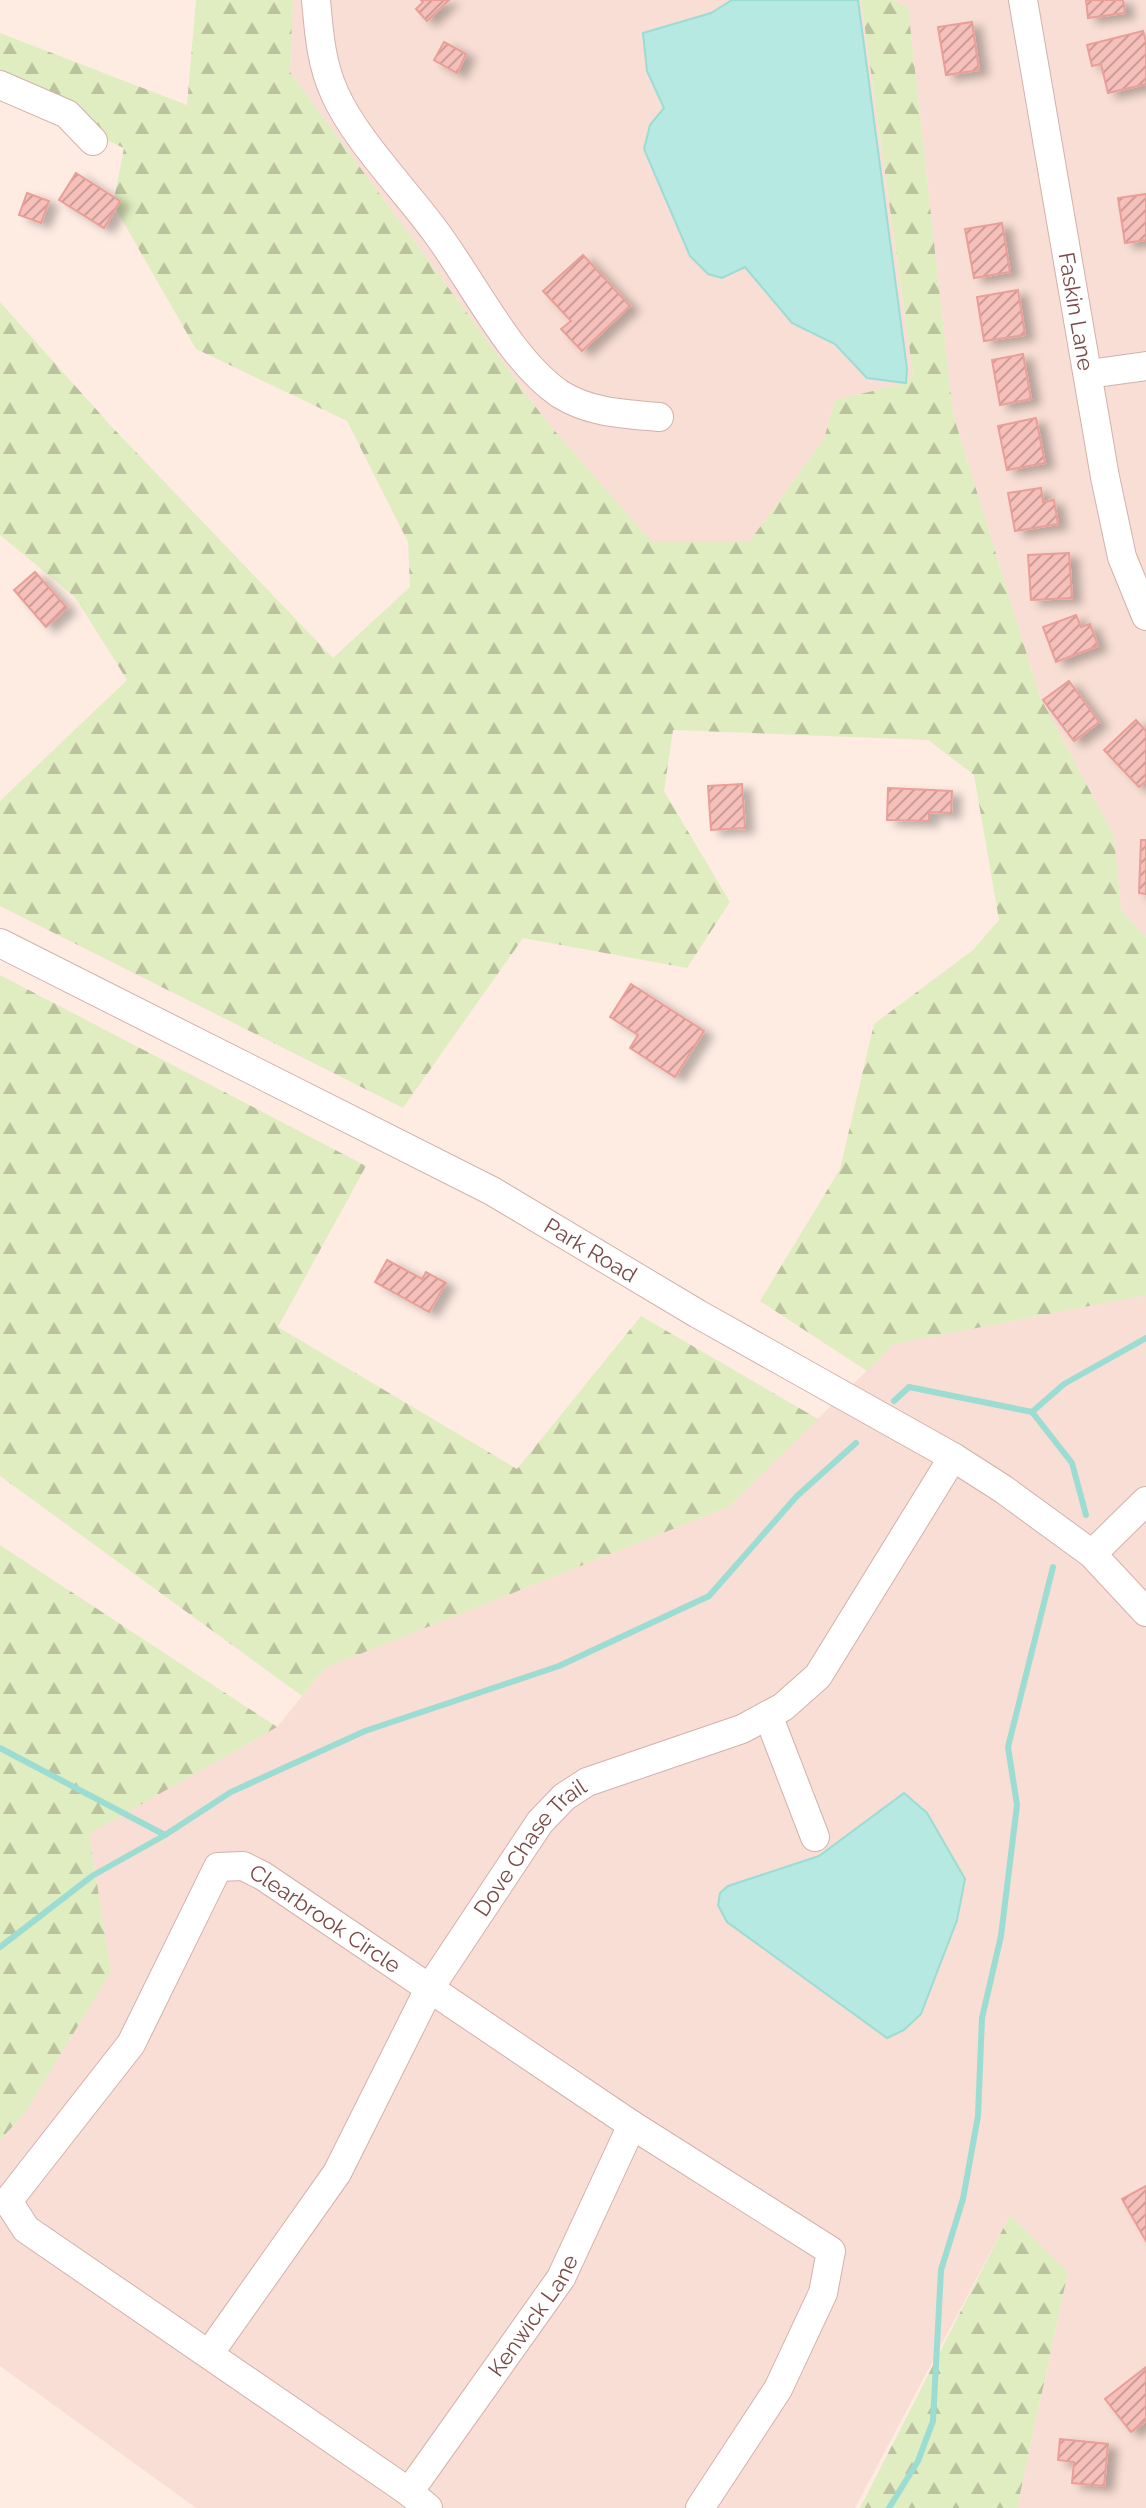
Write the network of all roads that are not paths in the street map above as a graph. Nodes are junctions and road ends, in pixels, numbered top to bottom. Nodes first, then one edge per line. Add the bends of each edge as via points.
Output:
1 (316, 0) edge
2 (1023, 0) edge
3 (0, 85) edge
4 (93, 141) dead end
5 (1146, 366) edge
6 (1089, 374) junction
7 (659, 417) dead end
8 (1146, 616) edge
9 (0, 943) edge
10 (953, 1457) junction
11 (1146, 1501) edge
12 (1092, 1554) junction
13 (1146, 1612) edge
14 (768, 1715) junction
15 (815, 1837) dead end
16 (429, 1989) junction
17 (632, 2125) junction
18 (209, 2354) junction
19 (418, 2500) edge
20 (700, 2508) edge

1 - 7 street via 326,73 336,98 523,358 544,382 580,404
2 - 6 street, Faskin Lane
3 - 4 street via 67,114
5 - 6 street
6 - 8 street, Faskin Lane via 1122,557
9 - 10 street, Park Road via 492,1191
10 - 12 street, Park Road
10 - 14 street, Dove Chase Trail via 818,1676
11 - 12 street
12 - 13 street, Park Road
14 - 15 street
14 - 16 street, Dove Chase Trail via 742,1729 587,1782 564,1797 540,1822
16 - 17 street, Clearbrook Circle
16 - 18 street, Dove Chase Trail via 337,2173
16 - 18 street, Clearbrook Circle via 263,1876 243,1866 218,1867 131,2044 8,2201 26,2229
17 - 19 street, Kenwick Lane via 561,2278
17 - 20 street, Clearbrook Circle via 831,2251 823,2293 778,2389
18 - 19 street, Clearbrook Circle

